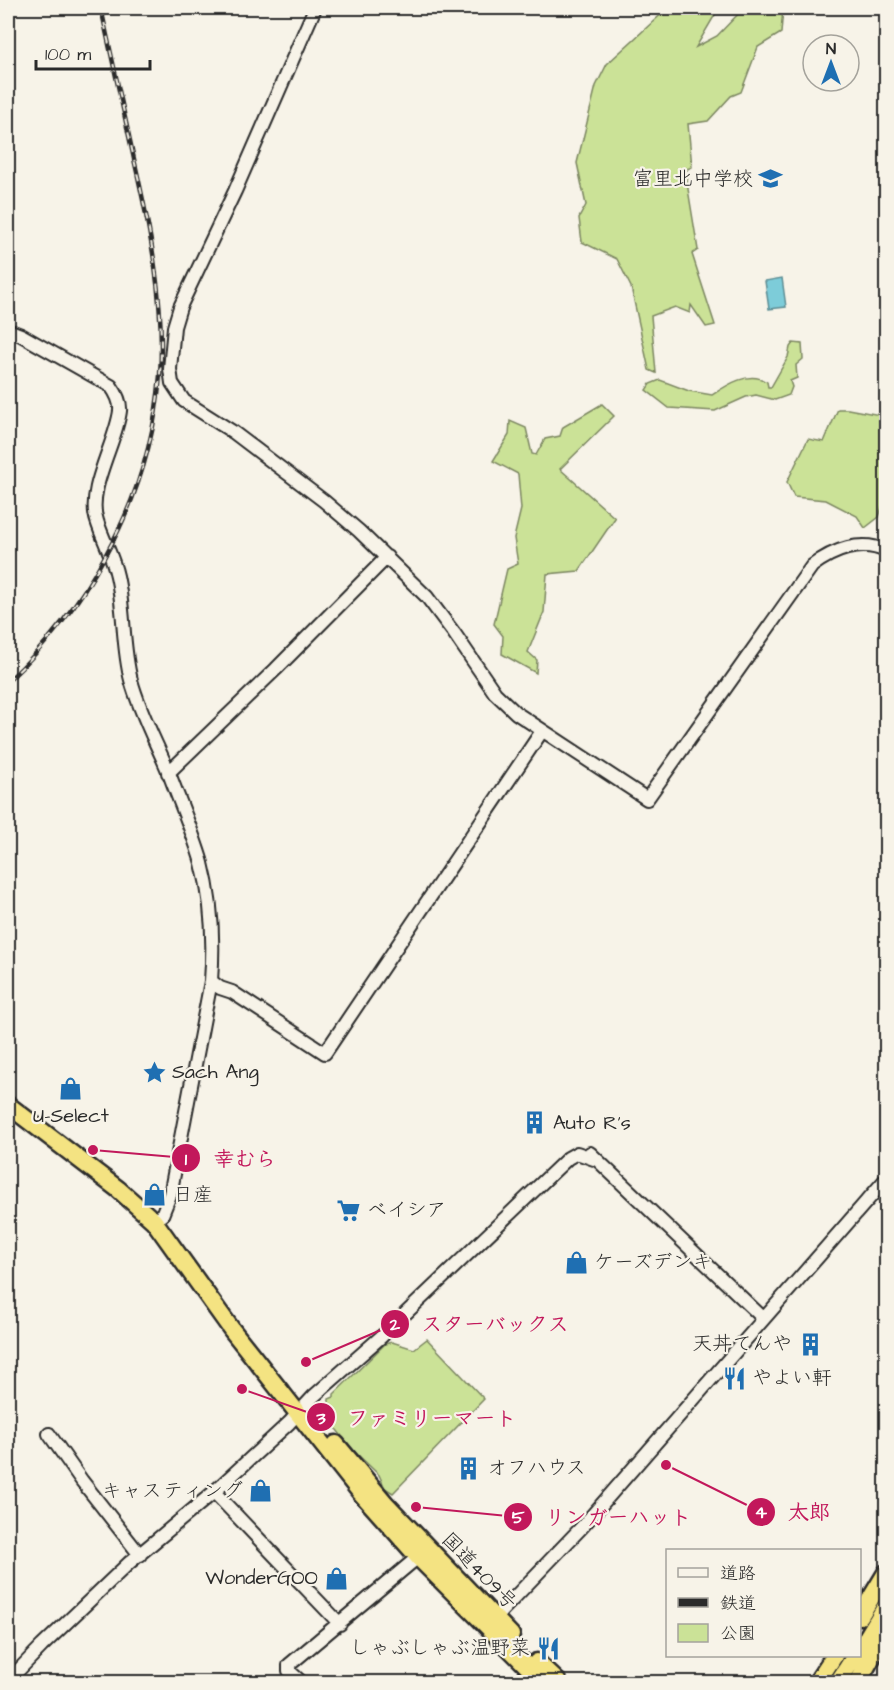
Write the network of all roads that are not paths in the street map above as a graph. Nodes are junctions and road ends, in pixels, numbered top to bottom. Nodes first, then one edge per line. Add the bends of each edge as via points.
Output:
1 (315, 8) edge
2 (8, 330) edge
3 (886, 552) edge
4 (387, 557) junction
5 (542, 731) junction
6 (168, 773) junction
7 (211, 981) junction
8 (8, 1105) edge
9 (886, 1179) edge
10 (154, 1221) junction
11 (763, 1318) junction
12 (302, 1410) junction
13 (49, 1434) dead end
14 (214, 1492) junction
15 (140, 1555) junction
16 (418, 1557) junction
17 (886, 1573) edge
18 (886, 1606) edge
19 (861, 1614) edge
20 (491, 1622) junction
21 (340, 1624) junction
22 (886, 1632) edge
23 (861, 1646) edge
24 (833, 1657) edge
25 (854, 1657) edge
26 (8, 1682) edge
27 (301, 1683) edge
28 (543, 1683) edge
29 (558, 1683) edge
30 (817, 1683) edge
31 (838, 1683) edge
32 (858, 1683) edge

1 - 4 street via 236,191 180,307 170,369 172,383 184,400 324,501
2 - 6 street via 111,386 117,395 120,410 96,490 96,520 117,576 131,680
3 - 5 street via 880,548 850,547 824,556 812,566 647,799
4 - 5 street via 427,597 495,693
4 - 6 street
5 - 7 street via 325,1053
6 - 7 street via 202,866 211,922
7 - 10 street via 170,1195 162,1215
8 - 10 highway, 国道409号
9 - 11 street
10 - 12 highway, 国道409号 via 241,1324
11 - 12 street via 594,1159 577,1153
11 - 20 street via 582,1527
12 - 14 street
12 - 16 highway, 国道409号 via 361,1493
12 - 20 highway, 国道409号
13 - 15 street
14 - 15 street
14 - 21 street
15 - 26 street
16 - 20 highway, 国道409号
16 - 21 street
17 - 19 highway
18 - 23 highway
20 - 28 highway, 国道409号
20 - 29 highway, 国道409号
21 - 27 street via 290,1665 290,1671
22 - 32 highway
24 - 30 highway
25 - 31 highway

